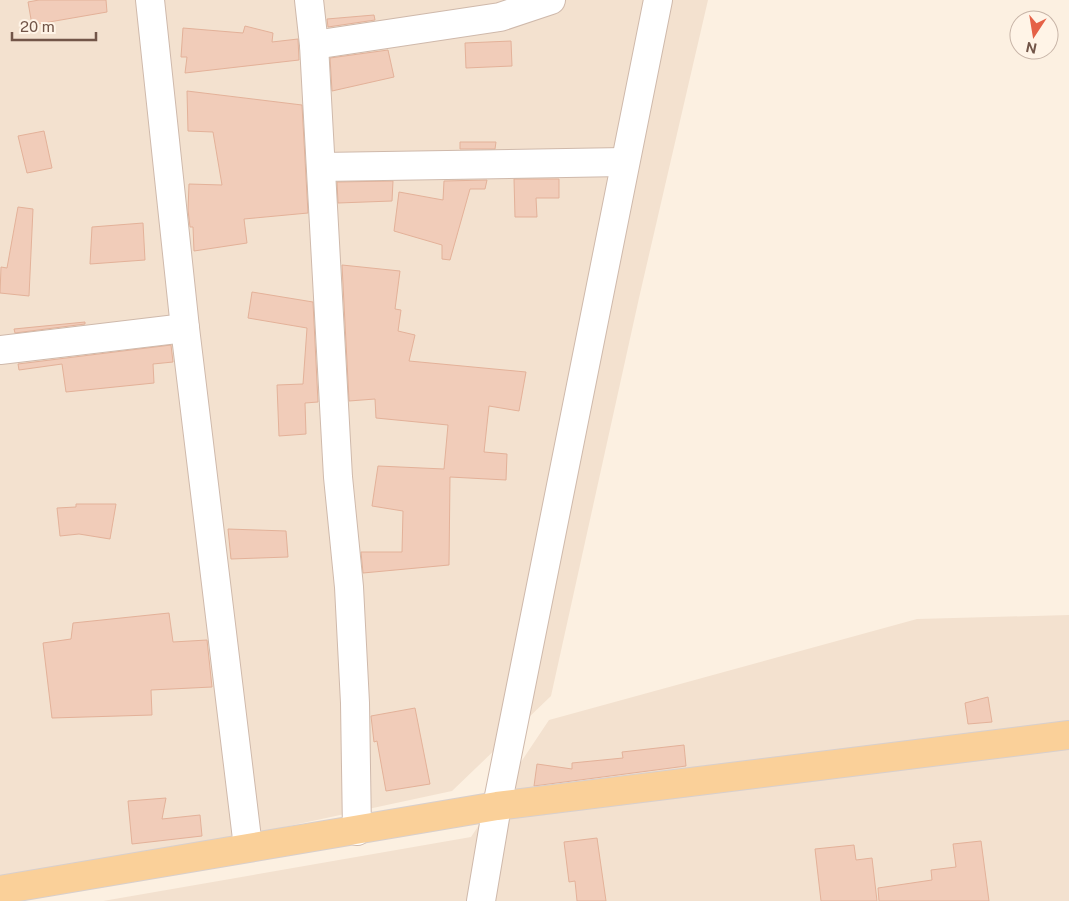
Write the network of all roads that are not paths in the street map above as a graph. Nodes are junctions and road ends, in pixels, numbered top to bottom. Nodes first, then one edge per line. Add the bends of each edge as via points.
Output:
1 (150, 0) edge
2 (308, 0) edge
3 (551, 0) edge
4 (658, 0) edge
5 (314, 45) junction
6 (624, 162) junction
7 (321, 167) junction
8 (185, 328) junction
9 (0, 350) edge
10 (1069, 734) edge
11 (497, 806) junction
12 (357, 831) junction
13 (248, 847) junction
14 (0, 890) edge
15 (481, 901) edge

1 - 8 street
2 - 5 street
3 - 5 street via 500,17
4 - 6 street
5 - 7 street
6 - 7 street
6 - 11 street
7 - 12 street via 338,477 350,587
8 - 9 street
8 - 13 street
10 - 11 main road
11 - 12 main road
11 - 15 street
12 - 13 main road
13 - 14 main road

